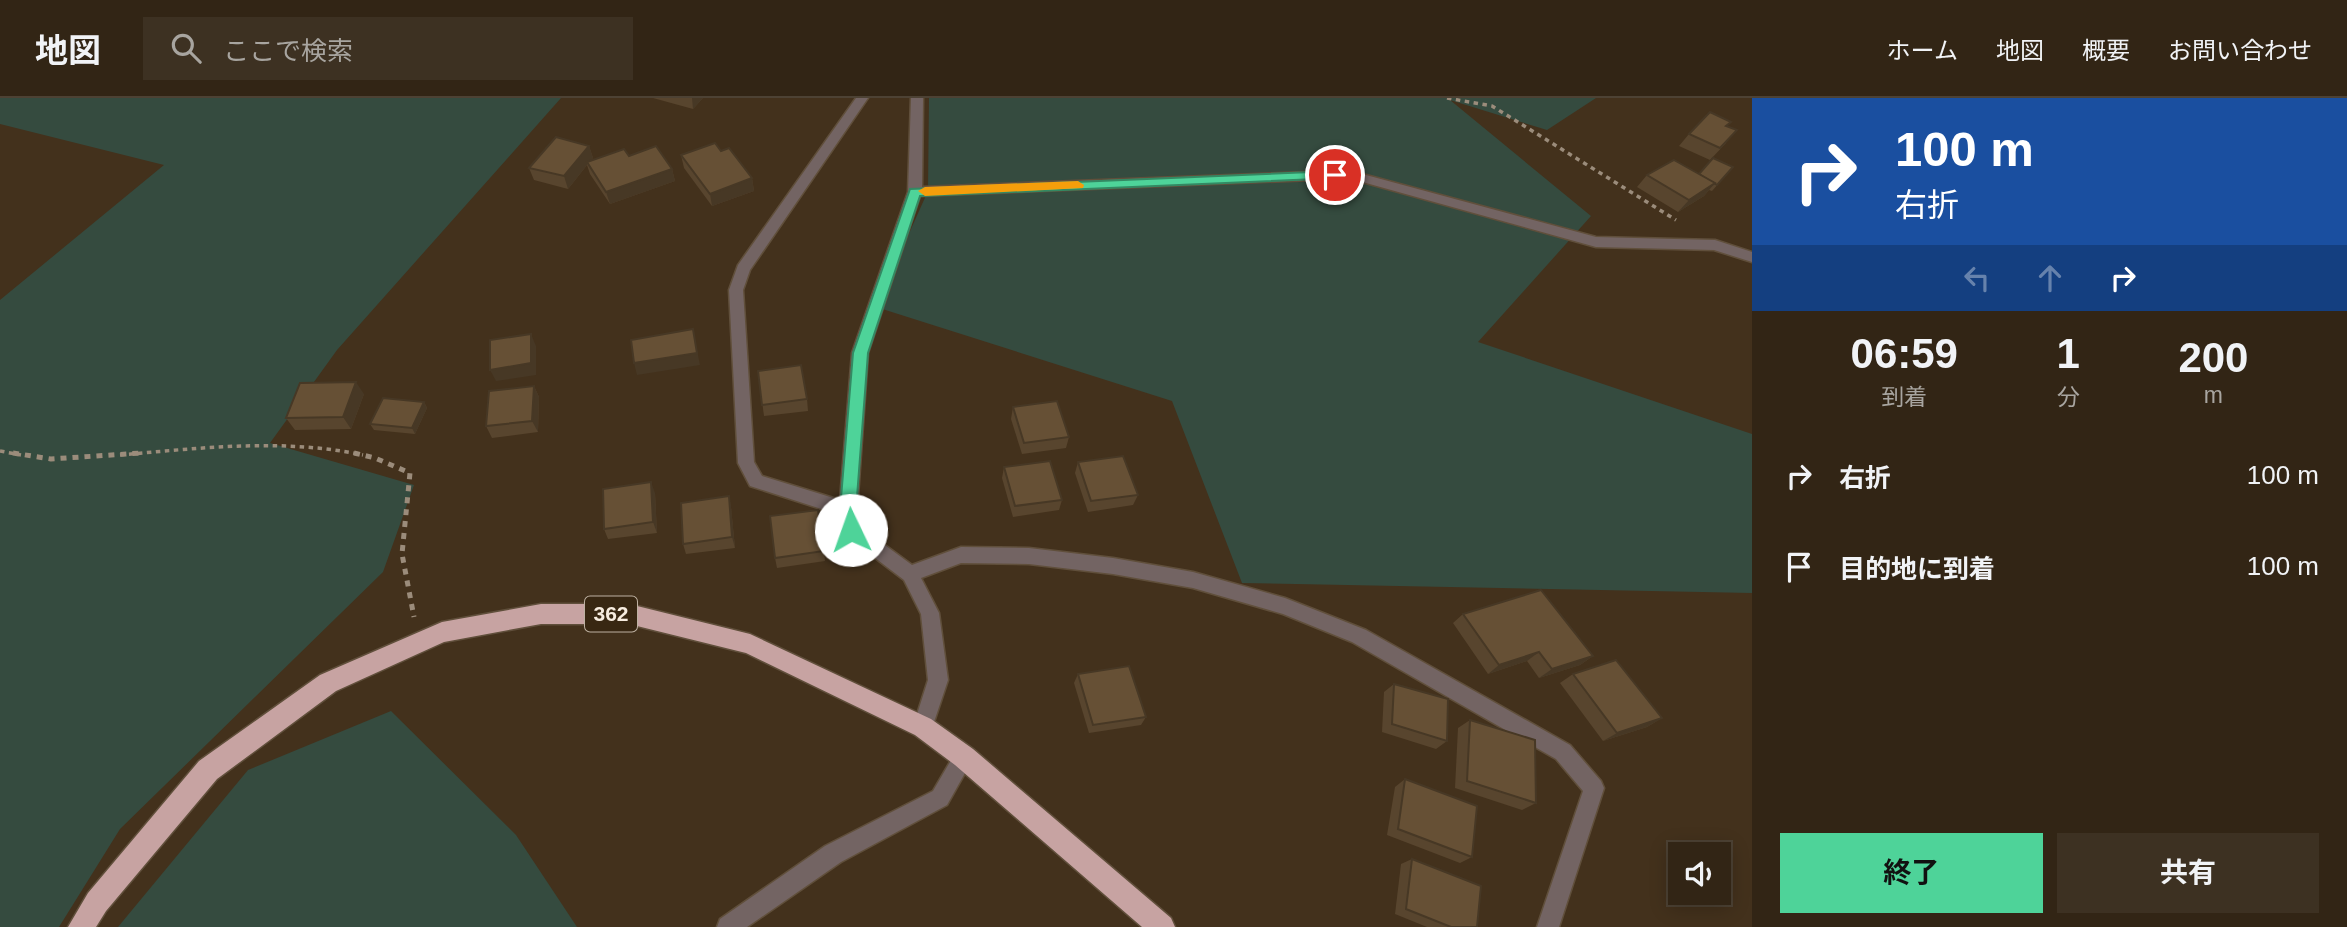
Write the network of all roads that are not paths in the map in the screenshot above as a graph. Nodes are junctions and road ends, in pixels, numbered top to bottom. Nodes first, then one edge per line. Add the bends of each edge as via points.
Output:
1 (862, 98) edge
2 (917, 98) edge
3 (915, 192) junction
4 (1752, 257) edge
5 (848, 510) junction
6 (910, 573) junction
7 (923, 727) junction
8 (964, 757) junction
9 (81, 927) edge
10 (728, 927) edge
11 (1162, 927) edge
12 (1548, 927) edge

1 - 5 street via 743,268 736,290 746,463 756,481
2 - 3 street
3 - 4 street via 1335,175 1366,179 1596,242 1715,245
3 - 5 street via 860,353
5 - 6 street via 851,530
6 - 7 street via 930,613 938,680
6 - 12 street via 961,555 1029,556 1113,566 1193,580 1285,606 1359,636 1563,752 1594,788
7 - 8 highway, 362
7 - 9 highway, 362 via 750,644 629,614 541,614 442,632 328,682 208,770
8 - 10 street via 940,798 833,854
8 - 11 highway, 362

